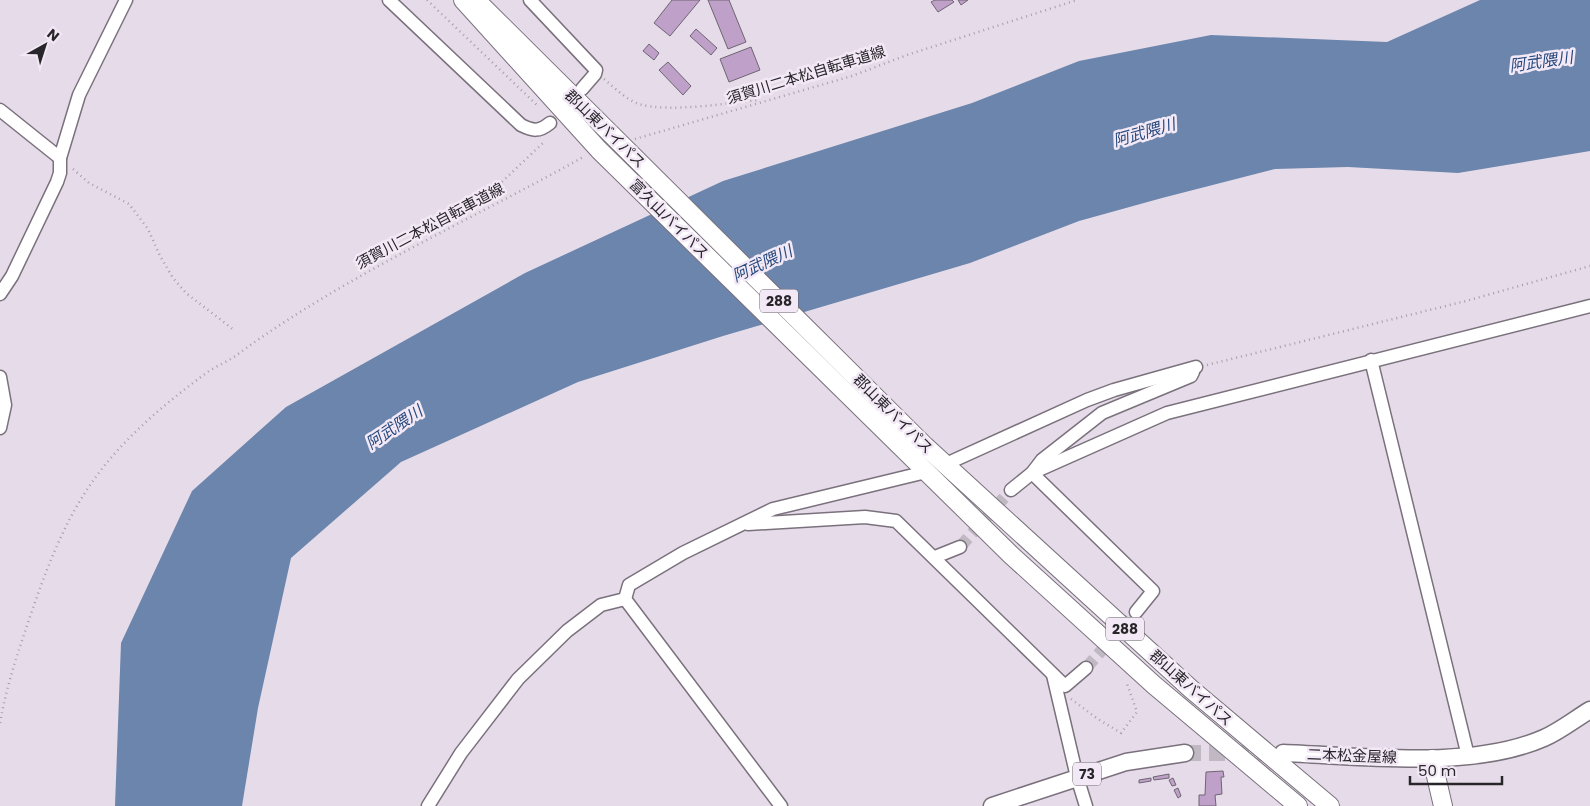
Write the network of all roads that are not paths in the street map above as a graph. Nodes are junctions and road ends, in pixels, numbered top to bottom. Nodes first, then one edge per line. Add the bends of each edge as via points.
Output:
1 (126, 0) edge
2 (389, 0) edge
3 (463, 0) edge
4 (476, 0) edge
5 (530, 0) edge
6 (582, 89) dead end
7 (0, 110) edge
8 (549, 129) road end
9 (60, 158) junction
10 (0, 294) edge
11 (1590, 306) edge
12 (1371, 360) junction
13 (0, 377) edge
14 (0, 428) edge
15 (946, 464) junction
16 (926, 472) junction
17 (1032, 473) junction
18 (1011, 490) tunnel mouth
19 (741, 525) junction
20 (960, 547) tunnel mouth
21 (935, 557) junction
22 (626, 599) junction
23 (1136, 612) tunnel mouth
24 (1086, 668) tunnel mouth
25 (1052, 673) junction
26 (1590, 710) edge
27 (1185, 753) tunnel mouth
28 (1283, 753) tunnel mouth
29 (1468, 756) junction
30 (1432, 759) junction
31 (1076, 777) junction
32 (428, 806) edge
33 (782, 806) edge
34 (992, 806) edge
35 (1086, 806) edge
36 (1298, 806) edge
37 (1330, 806) edge
38 (1443, 806) edge

1 - 9 street via 79,95
2 - 8 street via 521,125 532,131
3 - 16 highway, 富久山バイパス / 288 via 613,164
4 - 15 highway, 郡山東バイパス / 288 via 633,148
5 - 6 street via 596,70
7 - 9 street
9 - 10 street via 57,182 12,276
11 - 12 street
12 - 17 street via 1167,413
12 - 29 street
13 - 14 street via 5,405
15 - 17 street via 1087,400 1196,368 1191,376 1102,413 1042,460
15 - 37 highway, 郡山東バイパス / 288 via 1191,689
16 - 19 street via 773,510
16 - 36 highway, 郡山東バイパス / 288 via 1099,636 1212,736
17 - 18 street
17 - 23 street via 1153,591
19 - 21 street via 865,517 896,521
19 - 22 street via 683,553 629,585
20 - 21 street
21 - 25 street
22 - 32 street via 601,605 567,631 518,679 461,753
22 - 33 street
24 - 25 street via 1065,686
25 - 31 street
26 - 29 main road, 二本松金屋線 via 1544,738
27 - 31 main road, 73 via 1126,762
28 - 30 main road, 二本松金屋線
29 - 30 main road, 二本松金屋線
30 - 38 highway
31 - 34 main road, 73
31 - 35 street

